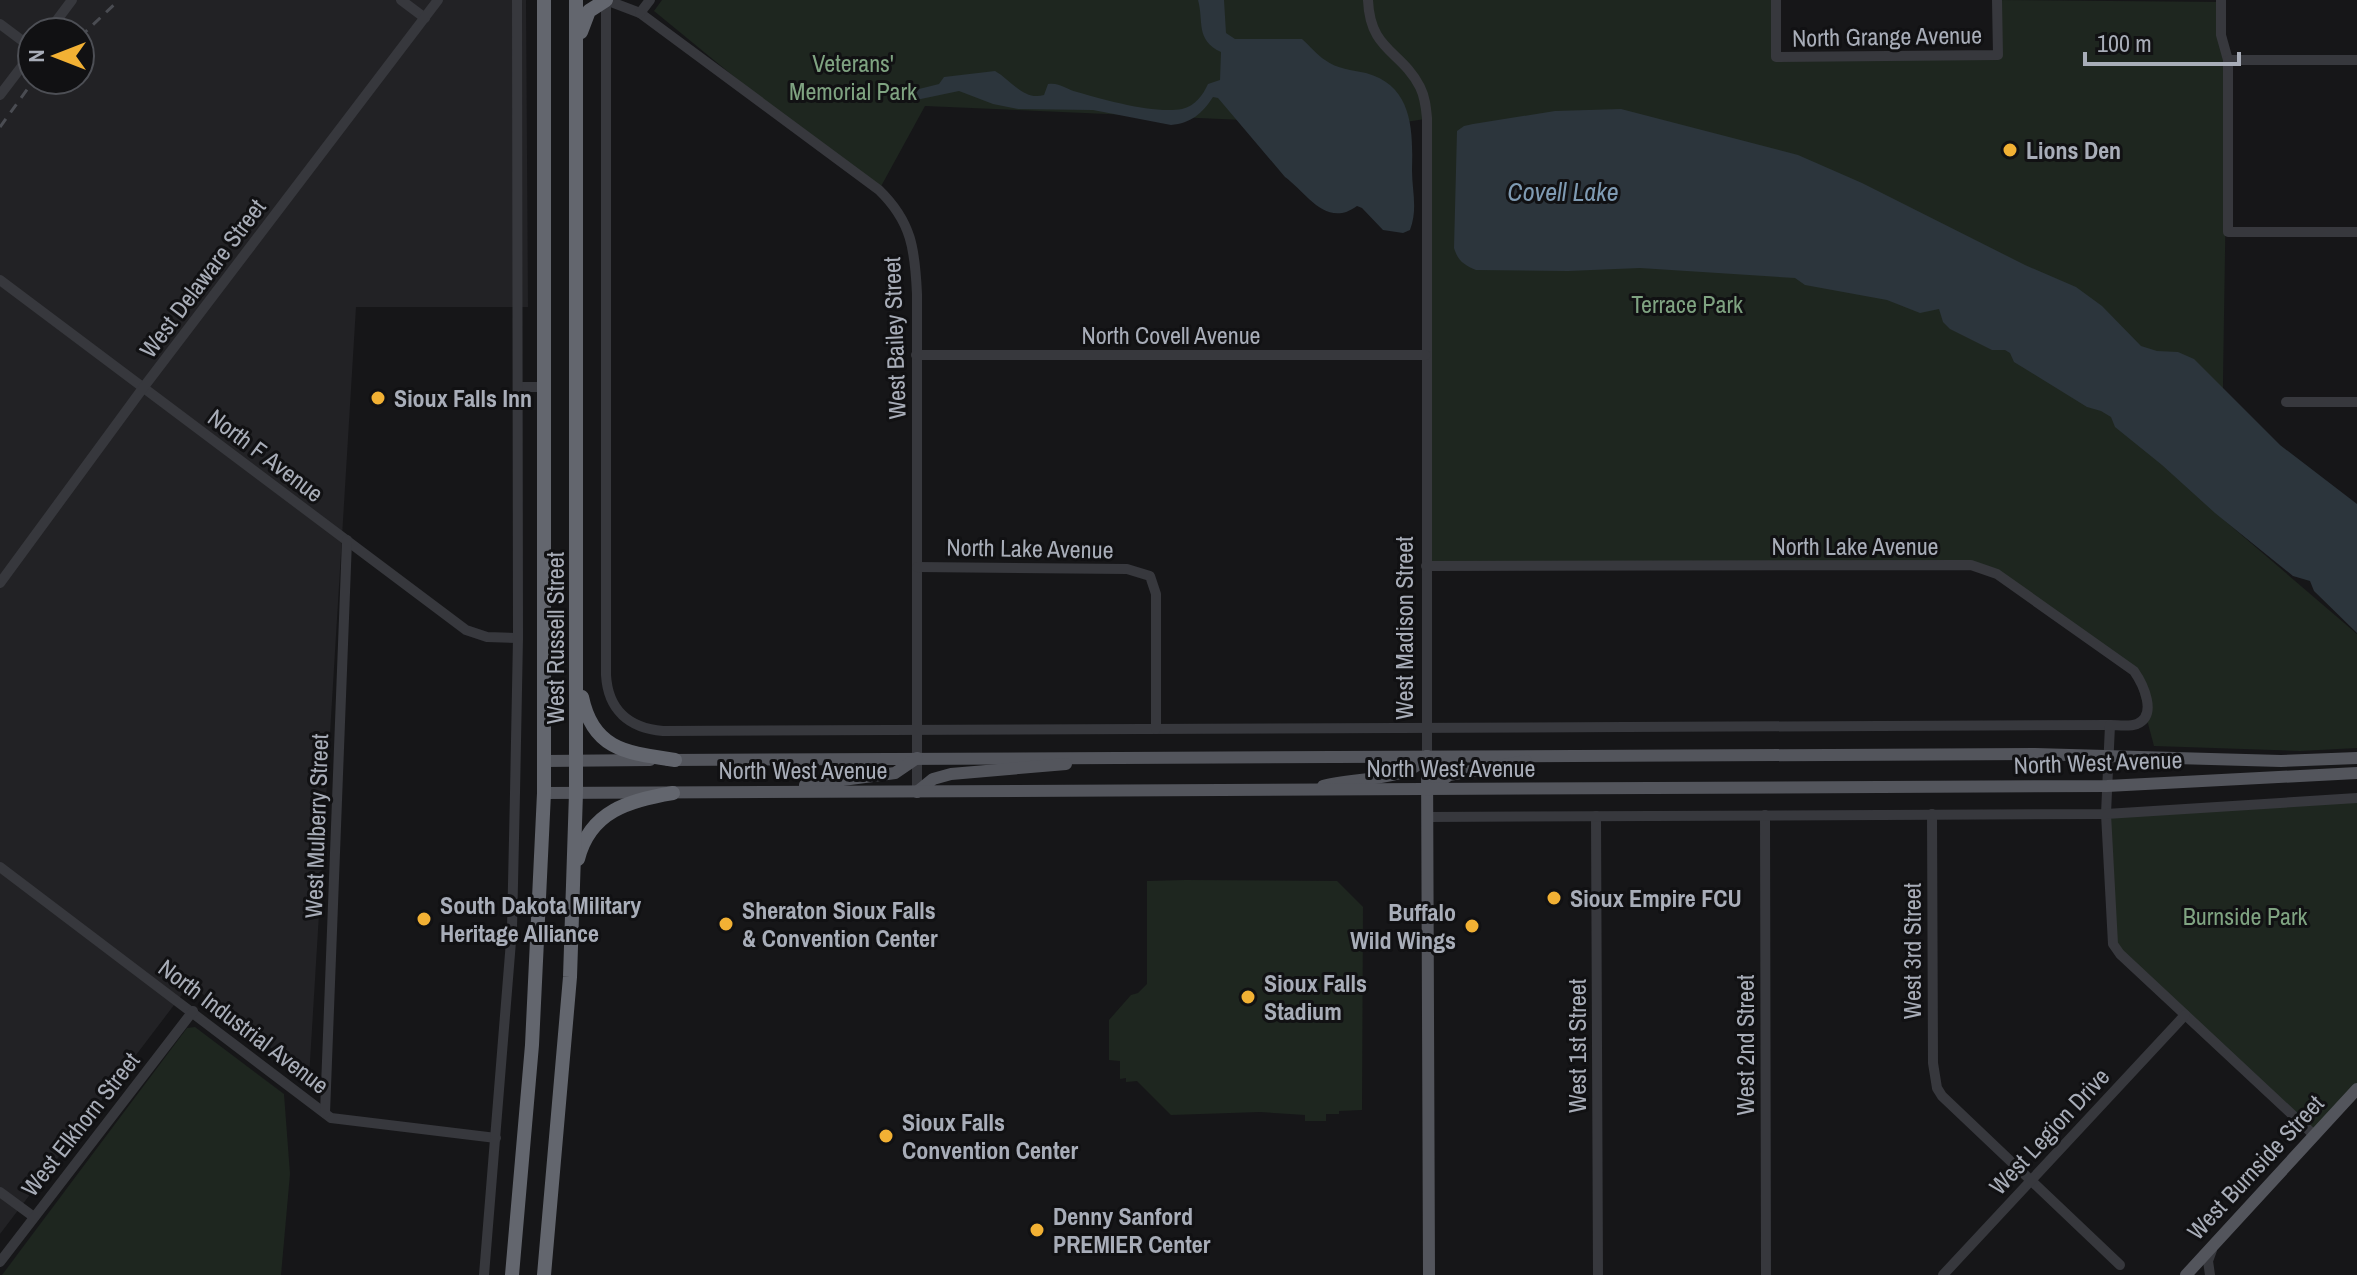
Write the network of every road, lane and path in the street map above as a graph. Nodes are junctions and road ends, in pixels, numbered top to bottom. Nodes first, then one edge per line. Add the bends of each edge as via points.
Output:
1 (401, 0) edge
2 (438, 0) edge
3 (517, 0) edge
4 (544, 0) edge
5 (576, 0) edge
6 (606, 0) edge
7 (650, 0) edge
8 (1368, 0) edge
9 (1776, 0) edge
10 (1997, 0) edge
11 (2221, 0) edge
12 (640, 13) junction
13 (425, 18) junction
14 (0, 24) edge
15 (16, 37) edge
16 (2228, 60) junction
17 (2357, 60) edge
18 (16, 72) edge
19 (576, 82) junction
20 (0, 95) edge
21 (2357, 232) edge
22 (0, 280) edge
23 (916, 355) junction
24 (1426, 355) junction
25 (518, 387) junction
26 (545, 387) junction
27 (143, 388) junction
28 (2286, 402) dead end
29 (2357, 402) edge
30 (347, 540) junction
31 (1426, 566) junction
32 (917, 567) junction
33 (0, 583) edge
34 (577, 632) junction
35 (518, 638) junction
36 (2110, 725) junction
37 (1426, 727) junction
38 (1156, 729) junction
39 (917, 730) junction
40 (2108, 755) junction
41 (1427, 756) junction
42 (1540, 756) junction
43 (917, 758) junction
44 (1097, 758) junction
45 (2357, 758) edge
46 (675, 760) junction
47 (545, 761) junction
48 (577, 761) junction
49 (2357, 773) edge
50 (2107, 786) junction
51 (1428, 790) junction
52 (792, 791) junction
53 (1309, 791) junction
54 (917, 792) junction
55 (544, 793) junction
56 (576, 793) junction
57 (673, 793) junction
58 (2357, 798) edge
59 (1932, 814) junction
60 (2106, 814) junction
61 (1765, 815) junction
62 (1596, 816) junction
63 (1428, 817) junction
64 (0, 867) edge
65 (573, 883) junction
66 (193, 1011) junction
67 (2185, 1015) junction
68 (2357, 1089) edge
69 (325, 1113) junction
70 (2314, 1135) junction
71 (496, 1138) junction
72 (2032, 1179) junction
73 (0, 1192) edge
74 (34, 1217) junction
75 (2217, 1241) junction
76 (0, 1262) edge
77 (2120, 1265) dead end
78 (484, 1275) edge
79 (512, 1275) edge
80 (544, 1275) edge
81 (1429, 1275) edge
82 (1598, 1275) edge
83 (1766, 1275) edge
84 (1943, 1275) edge
85 (2186, 1275) edge
86 (2210, 1275) edge

1 - 13 street
2 - 13 street, West Delaware Street
3 - 25 street, West Russell Street
4 - 26 highway, West Russell Street
5 - 19 highway, West Russell Street
6 - 12 street, West Bailey Street
6 - 19 highway via 585,18
6 - 39 street, North West Avenue via 610,697 622,715 640,727 663,731
7 - 12 street
8 - 24 street, West Madison Street via 1374,32 1412,75 1425,101
9 - 10 street, North Grange Avenue via 1776,57 1998,55
11 - 16 street via 2221,35
12 - 23 street, West Bailey Street via 893,204 905,223 914,258
13 - 27 street, West Delaware Street
14 - 15 street
16 - 17 street
16 - 21 street via 2228,232
18 - 20 street
19 - 34 highway, West Russell Street
22 - 27 street, North F Avenue
23 - 24 street, North Covell Avenue
23 - 32 street, West Bailey Street
24 - 31 street, West Madison Street
25 - 26 street
25 - 35 street, West Russell Street
26 - 47 highway, West Russell Street
27 - 30 street, North F Avenue
27 - 33 street, West Delaware Street
28 - 29 street
30 - 35 street, North F Avenue via 466,630
30 - 69 street, West Mulberry Street
31 - 36 street, North Lake Avenue via 1978,566 2134,671 2145,688 2143,719
31 - 37 street, West Madison Street
32 - 38 street, North Lake Avenue via 1127,569 1150,576 1156,594
32 - 39 street, West Bailey Street
34 - 46 highway via 582,698 591,724 621,750
34 - 48 highway, West Russell Street
35 - 71 street, West Russell Street via 512,929
36 - 37 street, North West Avenue
36 - 40 street
37 - 38 street, North West Avenue
37 - 41 street, West Madison Street
38 - 39 street, North West Avenue
39 - 43 street, West Bailey Street
40 - 42 main road, North West Avenue
40 - 45 main road, North West Avenue
40 - 50 street
41 - 42 main road, North West Avenue
41 - 44 main road, North West Avenue
41 - 51 main road, West Madison Street
41 - 53 main road via 1407,771
42 - 51 main road via 1449,775
43 - 44 main road, North West Avenue
43 - 46 main road, North West Avenue
43 - 52 main road via 895,773
43 - 54 street, West Bailey Street
44 - 54 main road via 951,774 933,779
46 - 48 main road, North West Avenue
47 - 48 main road, North West Avenue
47 - 55 highway, West Russell Street
48 - 56 highway, West Russell Street
49 - 50 main road, North West Avenue
50 - 51 main road, North West Avenue
50 - 60 street
51 - 53 main road, North West Avenue
51 - 63 main road, West Madison Street
52 - 54 main road, North West Avenue
52 - 57 main road, North West Avenue
53 - 54 main road, North West Avenue
55 - 56 main road, North West Avenue
55 - 79 highway, West Russell Street via 532,1045
56 - 57 main road, North West Avenue
56 - 65 highway, West Russell Street
57 - 65 highway via 606,813 584,841
58 - 60 street, North West Avenue
59 - 60 street, North West Avenue
59 - 61 street, North West Avenue
59 - 72 street, West 3rd Street via 1937,1088
60 - 67 street via 2113,944
61 - 62 street, North West Avenue
61 - 83 street, West 2nd Street
62 - 63 street, North West Avenue
62 - 82 street, West 1st Street
63 - 81 main road, West Madison Street
64 - 66 street, North Industrial Avenue
65 - 80 highway, West Russell Street
66 - 69 street, North Industrial Avenue
66 - 74 street, West Elkhorn Street
67 - 70 street
67 - 72 street, West Legion Drive
68 - 70 main road, West Burnside Street
69 - 71 street, North Industrial Avenue via 340,1121
70 - 75 main road, West Burnside Street
71 - 78 street, West Russell Street
72 - 77 street
72 - 84 street, West Legion Drive
73 - 74 street
74 - 76 street, West Elkhorn Street
75 - 85 main road, West Burnside Street
75 - 86 street via 2209,1255

